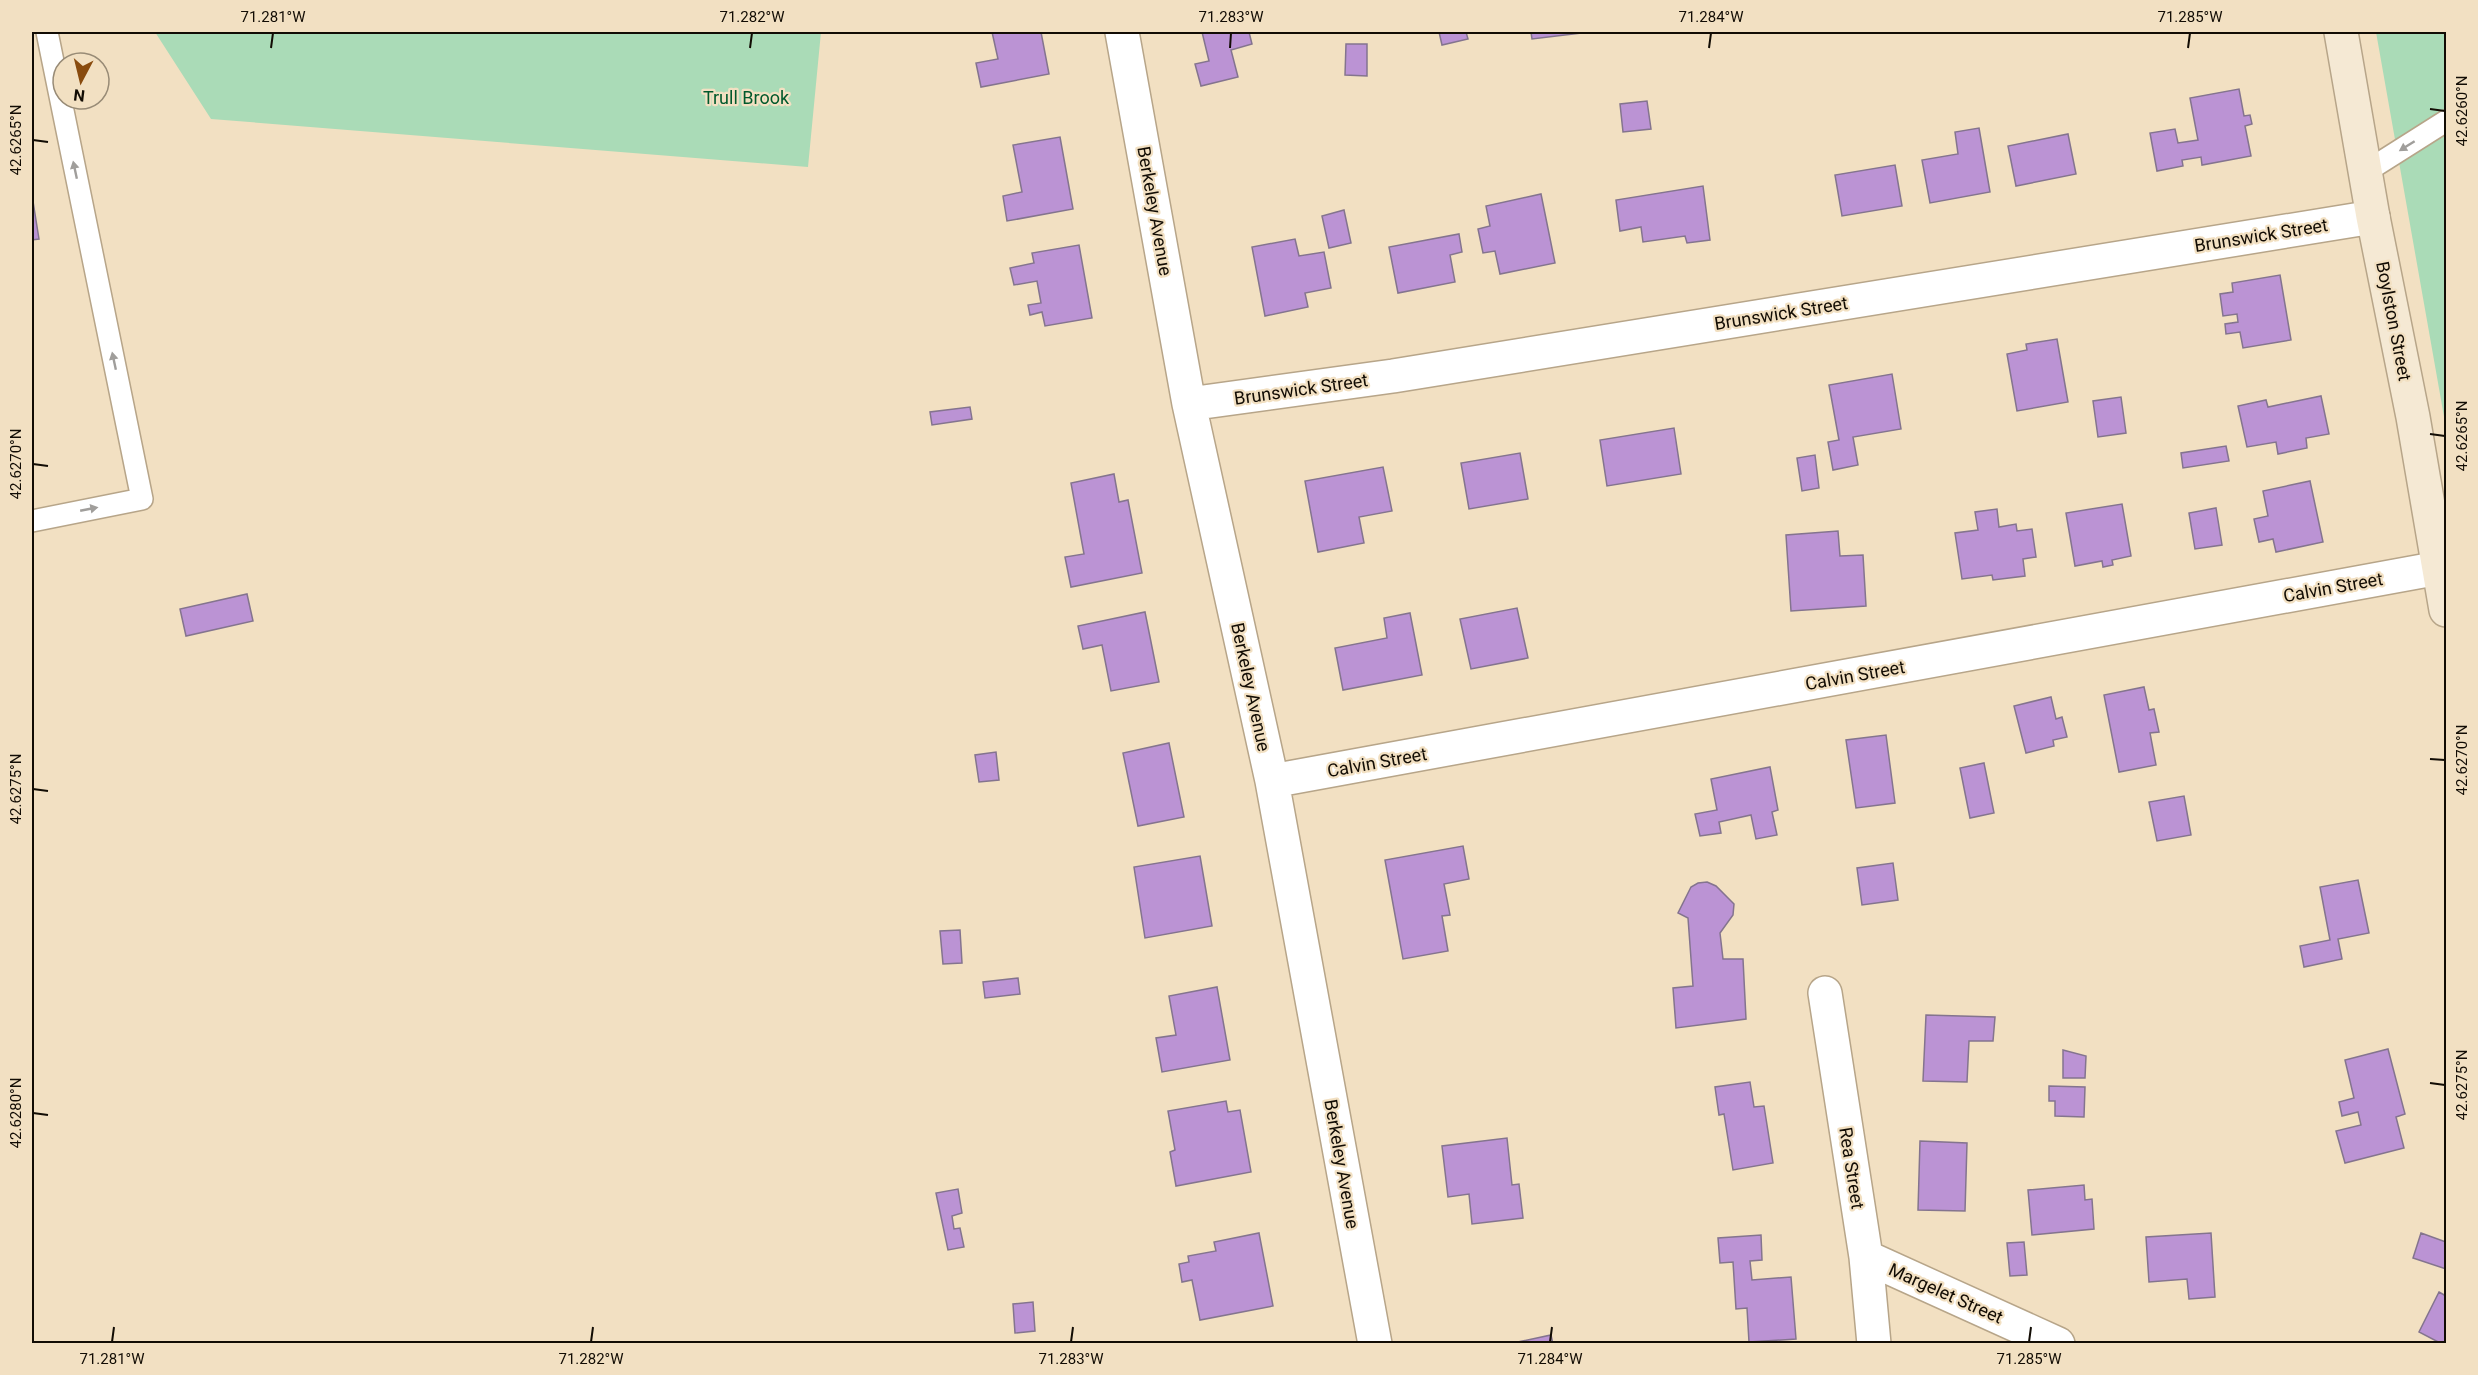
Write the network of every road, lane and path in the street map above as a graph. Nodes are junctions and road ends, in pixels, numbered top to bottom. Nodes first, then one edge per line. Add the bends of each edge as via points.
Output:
1 (47, 32) edge
2 (1122, 32) edge
3 (2341, 32) edge
4 (2446, 121) edge
5 (2367, 171) junction
6 (2373, 217) junction
7 (1189, 404) junction
8 (32, 521) edge
9 (2439, 568) junction
10 (2446, 610) edge
11 (1272, 781) junction
12 (1825, 993) dead end
13 (1866, 1257) junction
14 (1375, 1344) edge
15 (1874, 1344) edge
16 (2058, 1344) edge

8 -> 1 lane via 142,499
2 - 7 street, Berkeley Avenue
3 - 5 main road, Boylston Street
4 -> 5 lane
5 - 6 main road, Boylston Street
6 - 7 street, Brunswick Street via 1393,376
6 - 9 main road, Boylston Street
7 - 11 street, Berkeley Avenue
9 - 10 main road, Boylston Street
9 - 11 street, Calvin Street
11 - 14 street, Berkeley Avenue
12 - 13 street, Rea Street
13 - 15 street, Rea Street
13 - 16 street, Margelet Street

